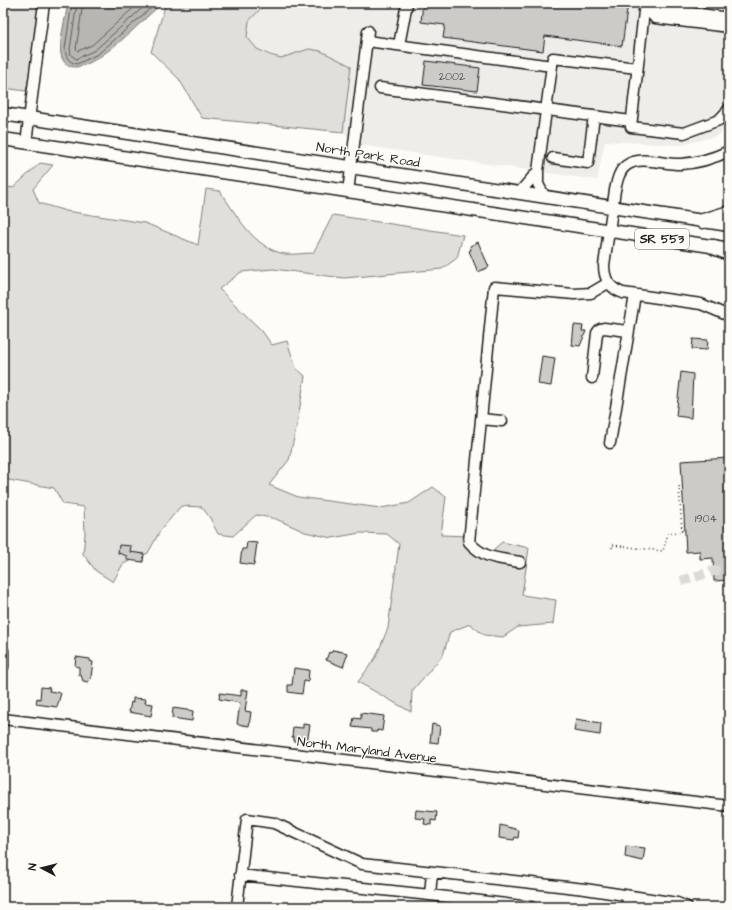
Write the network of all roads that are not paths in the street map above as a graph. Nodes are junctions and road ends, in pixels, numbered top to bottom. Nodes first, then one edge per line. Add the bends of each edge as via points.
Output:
1 (44, 3) edge
2 (407, 3) edge
3 (646, 9) edge
4 (727, 22) edge
5 (399, 45) junction
6 (552, 66) junction
7 (638, 68) junction
8 (380, 88) dead end
9 (729, 109) edge
10 (546, 110) junction
11 (3, 114) edge
12 (594, 116) junction
13 (29, 118) junction
14 (632, 121) junction
15 (3, 139) edge
16 (26, 143) junction
17 (729, 151) edge
18 (553, 158) dead end
19 (351, 166) junction
20 (538, 171) junction
21 (348, 192) junction
22 (519, 193) junction
23 (545, 197) junction
24 (612, 208) junction
25 (729, 213) edge
26 (702, 221) junction
27 (729, 225) edge
28 (610, 231) junction
29 (714, 247) junction
30 (729, 249) edge
31 (729, 253) edge
32 (608, 283) junction
33 (635, 295) junction
34 (729, 316) edge
35 (628, 331) junction
36 (592, 378) dead end
37 (481, 419) junction
38 (502, 421) dead end
39 (610, 443) dead end
40 (520, 562) dead end
41 (3, 651) edge
42 (3, 667) edge
43 (3, 719) edge
44 (729, 806) edge
45 (432, 872) junction
46 (240, 875) junction
47 (430, 895) junction
48 (628, 896) junction
49 (666, 904) edge
50 (237, 907) edge
51 (531, 907) edge
52 (627, 907) edge
53 (687, 907) edge

1 - 13 street
2 - 5 street
3 - 4 street via 656,8 679,16
3 - 7 street
5 - 6 street
5 - 19 street via 368,36
6 - 7 street via 552,58
6 - 10 street
7 - 14 street
8 - 10 street
9 - 14 street via 720,120 684,133 631,127
10 - 12 street
10 - 20 street
11 - 13 main road, North Park Road
12 - 14 street
12 - 18 street via 588,163
13 - 16 street
13 - 19 main road, North Park Road
15 - 16 main road
16 - 21 main road
17 - 24 street via 705,161 692,163 633,162 626,166 617,178
19 - 21 street
19 - 22 main road, North Park Road
20 - 22 street
20 - 23 street via 538,184
21 - 28 main road
22 - 23 main road, North Park Road
23 - 24 main road, North Park Road
24 - 26 main road, North Park Road / SR 553
24 - 28 street
25 - 26 highway
26 - 27 main road, North Park Road / SR 553
28 - 29 main road, SR 553
28 - 32 street via 604,265
29 - 30 main road, SR 553
29 - 31 highway
32 - 33 street via 615,290
32 - 37 street via 591,293 574,294 494,287
33 - 34 street via 701,304
33 - 35 street
35 - 36 street via 602,328 598,331
35 - 39 street
37 - 38 street
37 - 40 street via 469,542 487,557
41 - 42 street
43 - 44 street, North Maryland Avenue
45 - 46 street via 362,864 274,823 247,819
45 - 47 street
45 - 48 street
46 - 47 street
46 - 50 street
47 - 51 street
48 - 49 street
48 - 52 street
49 - 53 street

